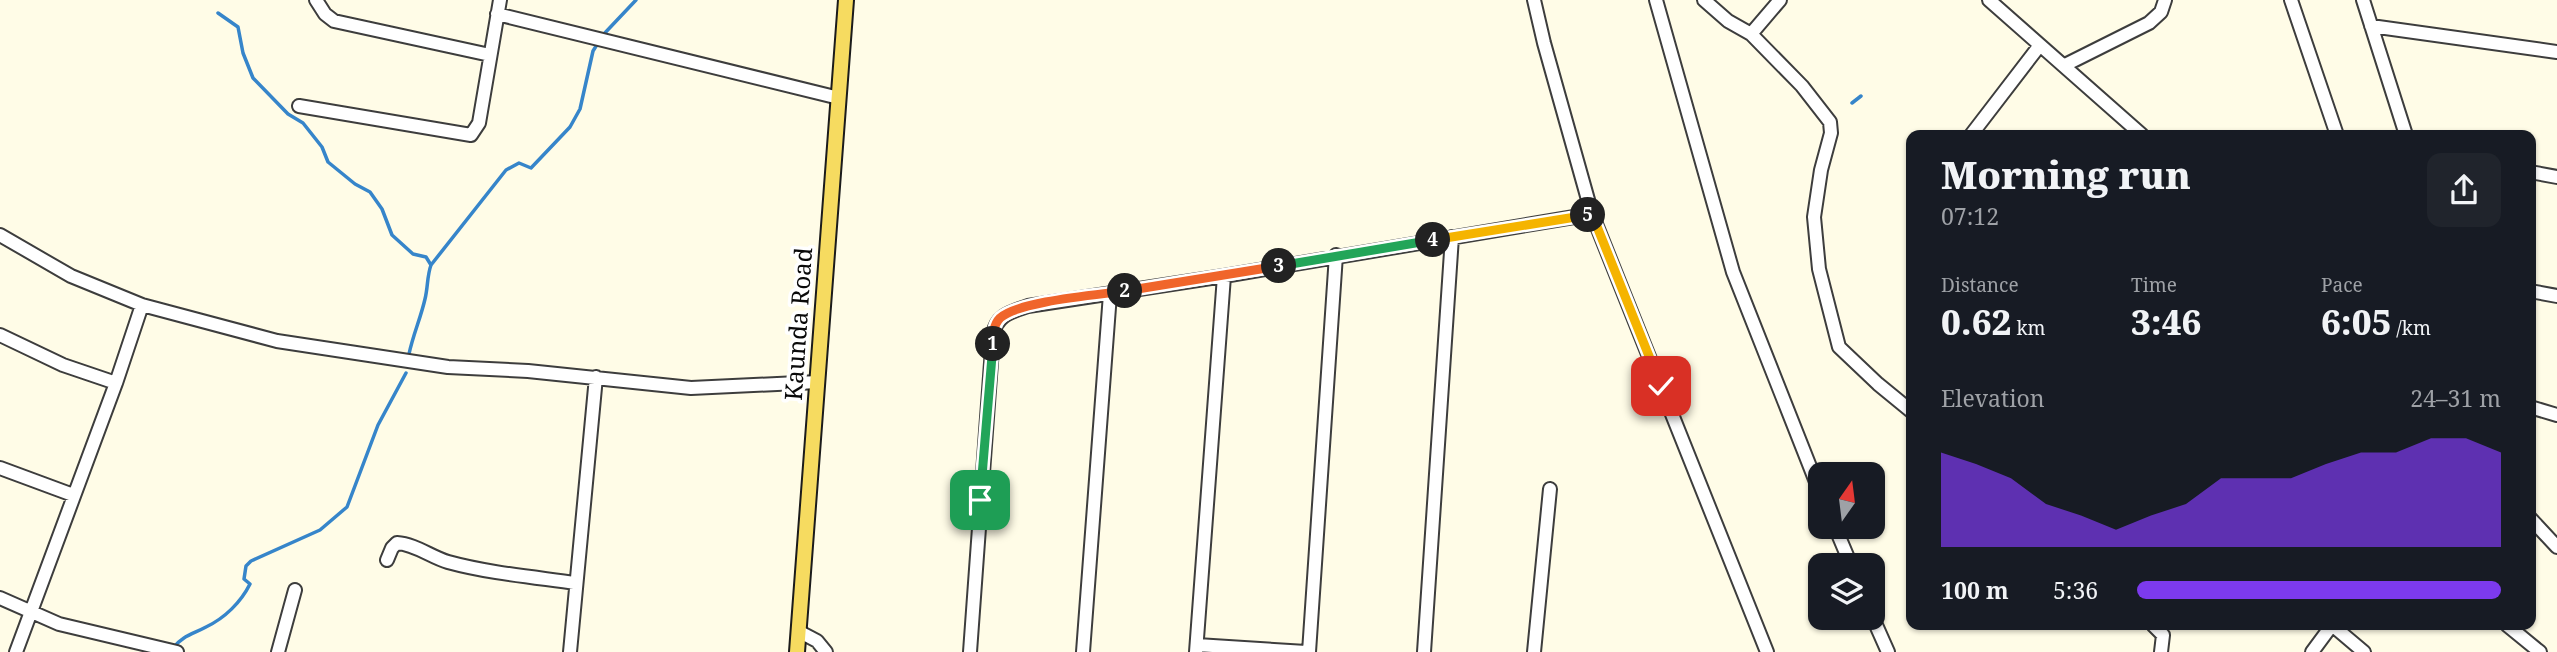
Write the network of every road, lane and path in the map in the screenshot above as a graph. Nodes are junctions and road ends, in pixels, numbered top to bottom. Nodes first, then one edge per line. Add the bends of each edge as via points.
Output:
1 (317, 0) edge
2 (500, 0) edge
3 (846, 0) edge
4 (1534, 0) edge
5 (1656, 0) edge
6 (1704, 0) edge
7 (1780, 0) edge
8 (1989, 0) edge
9 (2165, 0) edge
10 (2291, 0) edge
11 (2363, 0) edge
12 (497, 14) junction
13 (2371, 26) junction
14 (1751, 34) junction
15 (2040, 45) junction
16 (2557, 52) edge
17 (491, 55) junction
18 (2065, 65) junction
19 (839, 98) junction
20 (299, 106) dead end
21 (1975, 130) edge
22 (2137, 130) edge
23 (2335, 130) edge
24 (2404, 130) edge
25 (2536, 173) edge
26 (2557, 177) edge
27 (1592, 214) junction
28 (0, 235) edge
29 (1452, 237) junction
30 (1336, 256) junction
31 (1224, 276) junction
32 (2536, 292) edge
33 (1110, 293) junction
34 (2557, 296) edge
35 (142, 305) junction
36 (0, 335) edge
37 (596, 377) junction
38 (818, 382) junction
39 (116, 383) junction
40 (1906, 407) edge
41 (2536, 409) edge
42 (2557, 415) edge
43 (1808, 462) edge
44 (0, 468) edge
45 (1550, 489) dead end
46 (73, 495) junction
47 (2536, 524) edge
48 (2557, 547) edge
49 (387, 560) dead end
50 (576, 583) junction
51 (295, 590) dead end
52 (0, 598) edge
53 (30, 612) junction
54 (1878, 630) edge
55 (2158, 630) edge
56 (2328, 630) edge
57 (2338, 630) edge
58 (2513, 630) edge
59 (799, 631) junction
60 (1196, 648) edge
61 (16, 652) edge
62 (177, 652) edge
63 (278, 652) edge
64 (570, 652) edge
65 (797, 652) edge
66 (826, 652) edge
67 (970, 652) edge
68 (1083, 652) edge
69 (1307, 652) edge
70 (1424, 652) edge
71 (1534, 652) edge
72 (1767, 652) edge
73 (1888, 652) edge
74 (2161, 652) edge
75 (2312, 652) edge
76 (2364, 652) edge
77 (2539, 652) edge

1 - 17 street via 334,21
2 - 12 street
3 - 19 main road, Kaunda Road
4 - 27 street
5 - 43 street via 1733,271
6 - 14 street
7 - 14 street
8 - 15 street
9 - 18 street via 2161,12 2149,23
10 - 23 street
11 - 13 street
12 - 17 street
12 - 19 street
13 - 16 street
13 - 24 street
14 - 40 street via 1830,122 1814,218 1821,279 1839,347
15 - 18 street
15 - 21 street
17 - 20 street via 479,122 471,135
18 - 22 street
19 - 38 main road, Kaunda Road
25 - 26 street
27 - 29 street
27 - 72 street
28 - 35 street via 71,276
29 - 30 street
29 - 70 street
30 - 31 street
30 - 69 street
31 - 33 street
31 - 60 street
32 - 34 street
33 - 67 street via 1028,306 996,323
33 - 68 street
35 - 37 street via 277,341 448,367
35 - 39 street
36 - 39 street via 63,365
37 - 38 street via 691,387
37 - 50 street
38 - 59 main road, Kaunda Road
39 - 46 street
41 - 42 street
44 - 46 street
45 - 71 street
46 - 53 street
47 - 48 street
49 - 50 street via 397,543 405,543 466,566
50 - 64 street
51 - 63 street
52 - 53 street
53 - 61 street
53 - 62 street via 59,624
54 - 73 street
55 - 74 street via 2162,635
56 - 75 street
57 - 76 street
58 - 77 street
59 - 65 main road, Kaunda Road
59 - 66 street
60 - 69 street

